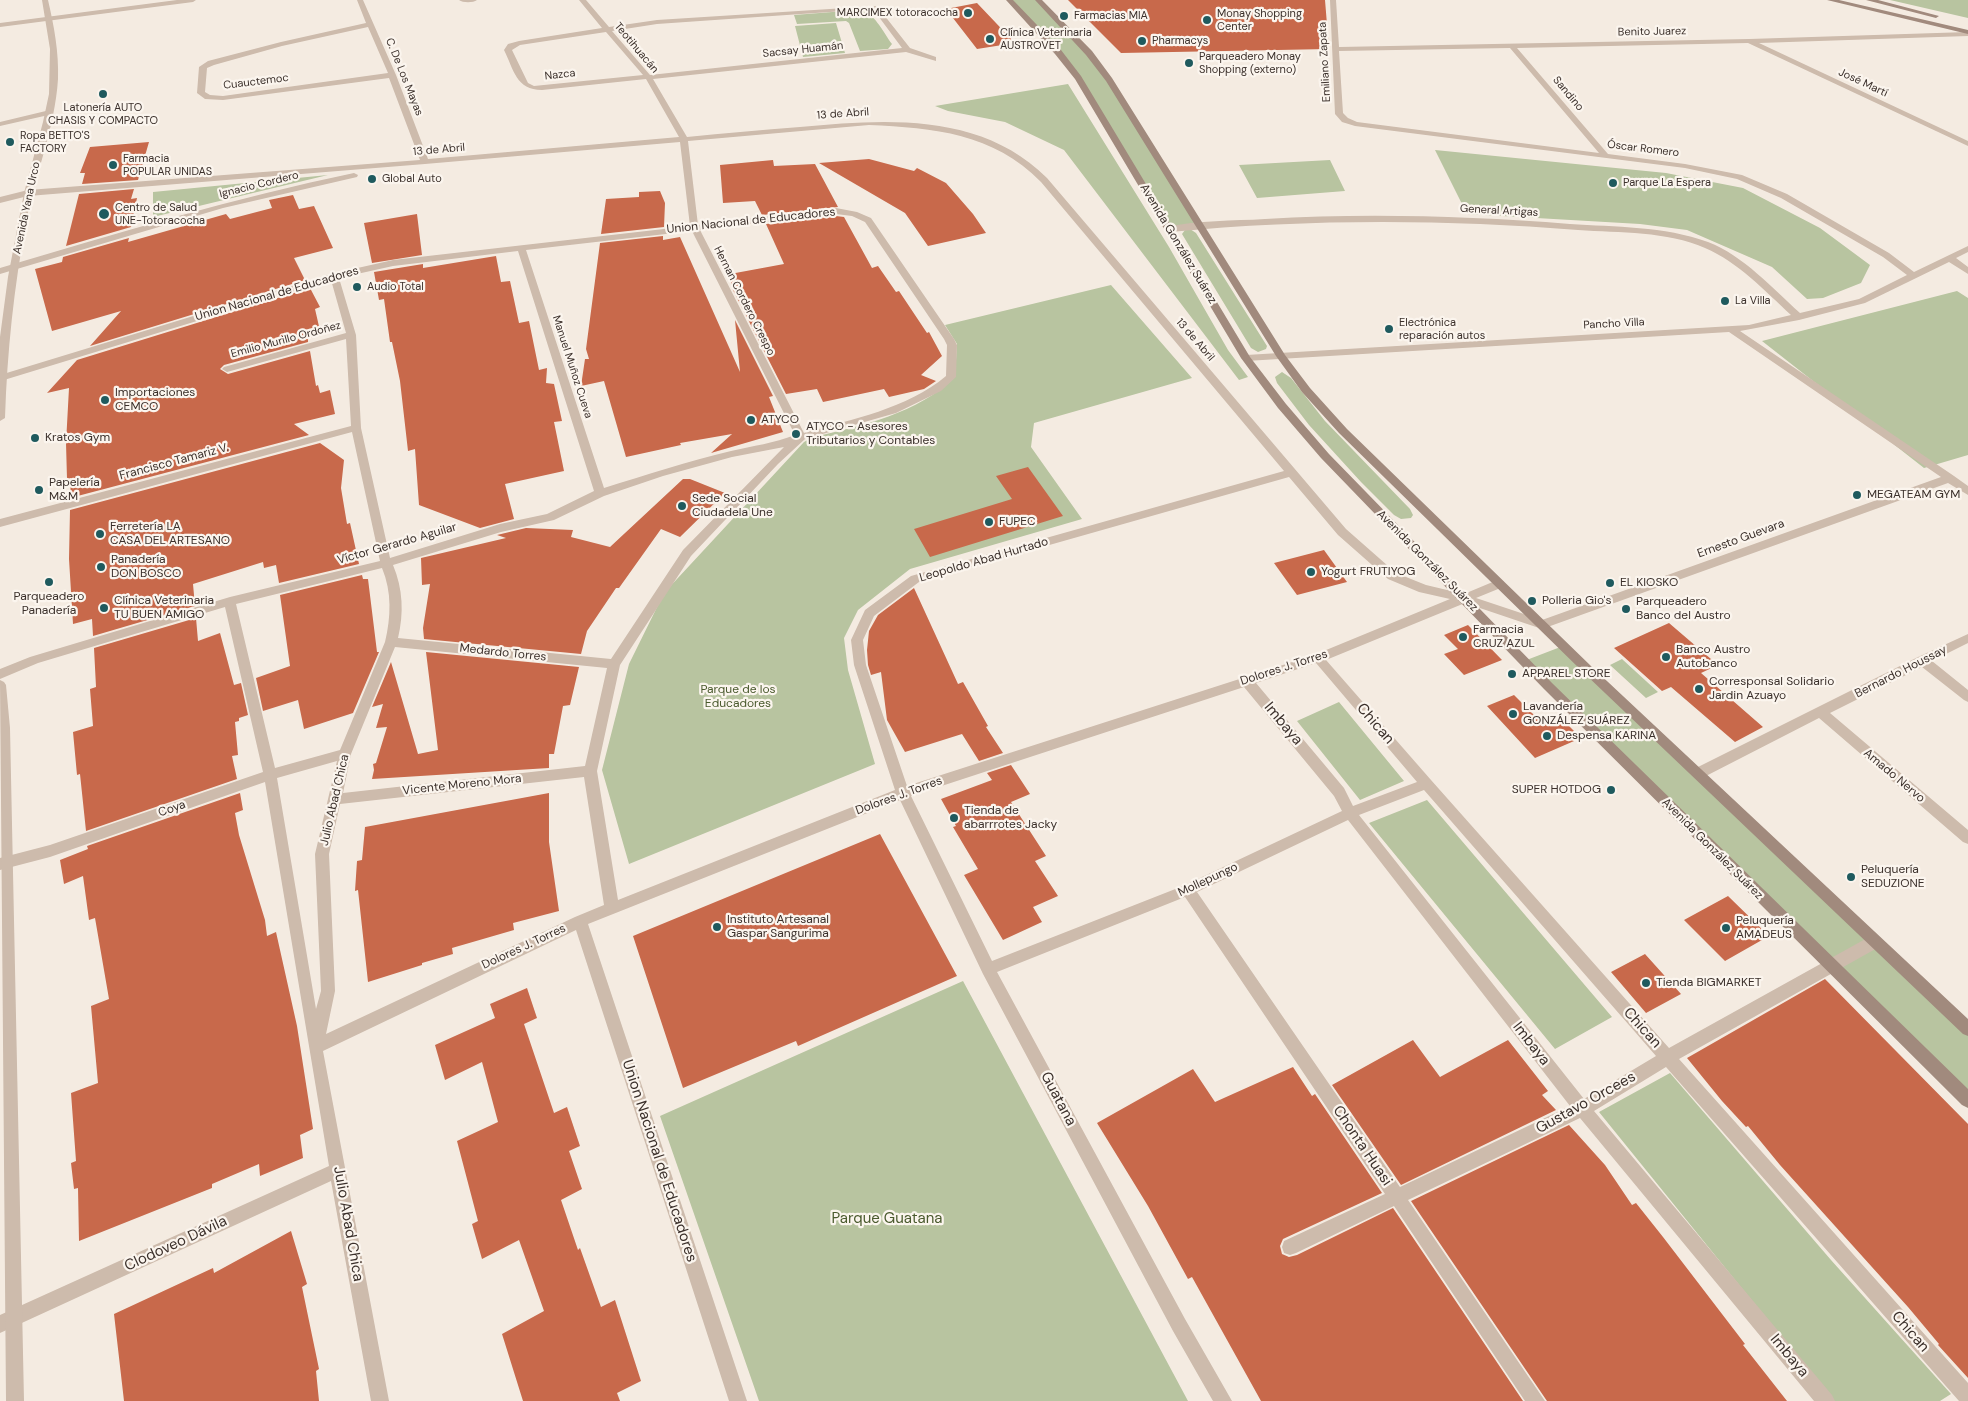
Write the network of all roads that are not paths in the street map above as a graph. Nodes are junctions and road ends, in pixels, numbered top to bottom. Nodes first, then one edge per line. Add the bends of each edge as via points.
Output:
1 (45, 0) edge
2 (193, 0) edge
3 (360, 0) edge
4 (462, 0) edge
5 (474, 0) edge
6 (582, 0) edge
7 (1009, 0) edge
8 (1038, 0) edge
9 (1333, 0) edge
10 (1830, 0) edge
11 (1869, 0) edge
12 (49, 19) junction
13 (1949, 19) dead end
14 (0, 25) edge
15 (370, 25) junction
16 (606, 29) junction
17 (1968, 33) edge
18 (1749, 42) junction
19 (1513, 47) junction
20 (1337, 49) junction
21 (907, 50) junction
22 (933, 59) dead end
23 (392, 75) junction
24 (648, 77) junction
25 (50, 112) junction
26 (1345, 120) joint
27 (0, 124) edge
28 (684, 139) junction
29 (1968, 144) edge
30 (1606, 156) junction
31 (425, 162) junction
32 (28, 193) junction
33 (0, 200) edge
34 (694, 226) junction
35 (1198, 226) junction
36 (1170, 229) junction
37 (521, 248) junction
38 (1968, 249) edge
39 (1949, 258) junction
40 (14, 267) junction
41 (1968, 270) edge
42 (0, 271) edge
43 (1913, 274) junction
44 (334, 276) junction
45 (1799, 317) junction
46 (1732, 330) junction
47 (351, 335) junction
48 (1281, 356) junction
49 (1246, 358) junction
50 (227, 369) dead end
51 (1, 378) edge
52 (0, 418) edge
53 (356, 428) junction
54 (801, 437) junction
55 (1290, 473) junction
56 (1950, 478) junction
57 (1968, 491) edge
58 (600, 493) junction
59 (0, 523) edge
60 (386, 563) junction
61 (1499, 584) junction
62 (1464, 598) junction
63 (230, 601) junction
64 (1542, 625) junction
65 (1968, 638) edge
66 (392, 642) junction
67 (1318, 658) junction
68 (1922, 660) junction
69 (614, 664) junction
70 (0, 674) edge
71 (1246, 680) junction
72 (0, 685) edge
73 (1968, 697) edge
74 (1820, 713) junction
75 (2, 728) edge
76 (344, 754) junction
77 (590, 771) junction
78 (1699, 773) junction
79 (270, 775) junction
80 (1426, 784) junction
81 (903, 793) junction
82 (335, 799) junction
83 (1350, 813) junction
84 (1968, 838) edge
85 (3, 863) edge
86 (1188, 890) junction
87 (612, 908) junction
88 (580, 921) junction
89 (1874, 942) junction
90 (1830, 966) junction
91 (988, 969) junction
92 (1968, 1029) edge
93 (315, 1047) junction
94 (1668, 1057) junction
95 (1968, 1100) edge
96 (1582, 1109) junction
97 (338, 1170) junction
98 (1397, 1196) junction
99 (1290, 1247) dead end
100 (7, 1321) edge
101 (1968, 1397) edge
102 (15, 1401) edge
103 (380, 1401) edge
104 (738, 1401) edge
105 (1223, 1401) edge
106 (1536, 1401) edge
107 (1826, 1401) edge

1 - 12 street, Avenida Yana Urco
2 - 12 street
3 - 15 street, C. De Los Mayas
4 - 5 street
6 - 16 street, Teotihuacán
7 - 36 main road, Avenida González Suárez via 1078,78
8 - 35 main road via 1100,66
9 - 20 street, Emiliano Zapata
10 - 17 main road
11 - 13 main road
12 - 14 street
12 - 25 street, Avenida Yana Urco via 54,79
15 - 23 street, C. De Los Mayas
15 - 23 street, Cuauctemoc via 211,63 203,68 201,94 208,98 224,98
16 - 21 street via 657,22 874,7
16 - 24 street, Teotihuacán
16 - 24 street, Nazca via 519,43 508,50 525,84 532,88
17 - 18 street, Benito Juarez
18 - 19 street, Benito Juarez
18 - 29 street, José Martí
19 - 20 street, Benito Juarez
19 - 30 street, Sandino
20 - 26 street, Emiliano Zapata via 1339,114
21 - 22 street
21 - 24 street, Sacsay Huamán
23 - 31 street, C. De Los Mayas
24 - 28 street, Teotihuacán
25 - 27 street
25 - 32 street, Avenida Yana Urco
26 - 30 street, Óscar Romero via 1355,124
28 - 31 street, 13 de Abril
28 - 34 street, Hernan Cordero Crespo
28 - 55 street, 13 de Abril via 869,122 951,131 980,139 1024,161 1044,180 1210,374
30 - 43 street, Óscar Romero via 1740,177 1784,196
31 - 32 street, 13 de Abril
31 - 40 street, Ignacio Cordero via 336,178 233,203
32 - 33 street, 13 de Abril
32 - 40 street, Avenida Yana Urco
34 - 37 street, Union Nacional de Educadores
34 - 54 street, Hernan Cordero Crespo
34 - 54 street, Union Nacional de Educadores via 836,211 868,220 949,339 952,345 951,377 937,389 892,411
35 - 36 street, General Artigas
35 - 45 street, General Artigas via 1322,220 1456,220 1657,233 1711,247 1732,260
35 - 48 main road
36 - 49 main road, Avenida González Suárez
37 - 44 street, Union Nacional de Educadores via 393,263
37 - 58 street, Manuel Muñoz Cueva
38 - 39 street, Pancho Villa
39 - 41 street
39 - 43 street, Pancho Villa
40 - 42 street, Ignacio Cordero
40 - 51 street, Avenida Yana Urco
43 - 45 street, Pancho Villa via 1862,301
44 - 47 street, Julio Abad Chica
44 - 51 street, Union Nacional de Educadores
45 - 46 street, Pancho Villa
46 - 48 street, Pancho Villa
46 - 56 street
47 - 50 street, Emilio Murillo Ordoñez
47 - 53 street, Julio Abad Chica
48 - 49 street, Pancho Villa
48 - 61 main road via 1343,431
49 - 62 main road, Avenida González Suárez via 1325,456
51 - 52 street, Avenida Yana Urco
53 - 59 street, Francisco Tamariz V.
53 - 60 street, Julio Abad Chica
54 - 58 street, Víctor Gerardo Aguilar
54 - 69 street, Union Nacional de Educadores via 687,553
55 - 62 street, 13 de Abril via 1342,532 1392,576 1423,589
55 - 81 street, Leopoldo Abad Hurtado via 915,579 869,613 857,640 860,665
56 - 57 street
56 - 64 street, Ernesto Guevara
58 - 60 street, Víctor Gerardo Aguilar via 550,516
60 - 63 street, Víctor Gerardo Aguilar
60 - 66 street, Julio Abad Chica via 394,579 396,624
61 - 62 street, Dolores J. Torres
61 - 64 main road
62 - 64 street, 13 de Abril
62 - 67 street, Dolores J. Torres
62 - 90 main road, Avenida González Suárez
63 - 70 street, Víctor Gerardo Aguilar via 34,660
63 - 79 street, Julio Abad Chica
64 - 78 main road
65 - 68 street, Bernardo Houssay
66 - 69 street, Medardo Torres
66 - 76 street, Julio Abad Chica
67 - 71 street, Dolores J. Torres
67 - 80 street, Chican
68 - 73 street
68 - 74 street, Bernardo Houssay
69 - 77 street, Union Nacional de Educadores
71 - 81 street, Dolores J. Torres
71 - 83 street, Imbaya via 1339,792
72 - 75 street
74 - 78 street, Bernardo Houssay
74 - 84 street, Amado Nervo
75 - 85 street
76 - 79 street, Coya
76 - 82 street, Julio Abad Chica
77 - 82 street, Vicente Moreno Mora
77 - 87 street, Union Nacional de Educadores
78 - 89 main road
79 - 85 street, Coya via 50,851
79 - 93 street, Julio Abad Chica
80 - 83 street, Mollepungo
80 - 94 street, Chican
81 - 87 street, Dolores J. Torres
81 - 91 street, Guatana
82 - 93 street, Julio Abad Chica via 322,854 328,991
83 - 86 street, Mollepungo
83 - 96 street, Imbaya
85 - 100 street
86 - 91 street, Mollepungo
86 - 98 street, Chonta Huasi
87 - 88 street, Dolores J. Torres
88 - 93 street, Dolores J. Torres
88 - 104 street, Union Nacional de Educadores
89 - 90 street, Gustavo Orcees
89 - 92 main road
90 - 94 street, Gustavo Orcees
90 - 95 main road, Avenida González Suárez
91 - 105 street, Guatana
93 - 97 street, Julio Abad Chica
94 - 96 street, Gustavo Orcees
94 - 101 street, Chican
96 - 98 street, Gustavo Orcees
96 - 107 street, Imbaya
97 - 100 street, Clodoveo Dávila
97 - 103 street, Julio Abad Chica
98 - 99 street, Gustavo Orcees
98 - 106 street, Chonta Huasi
100 - 102 street

